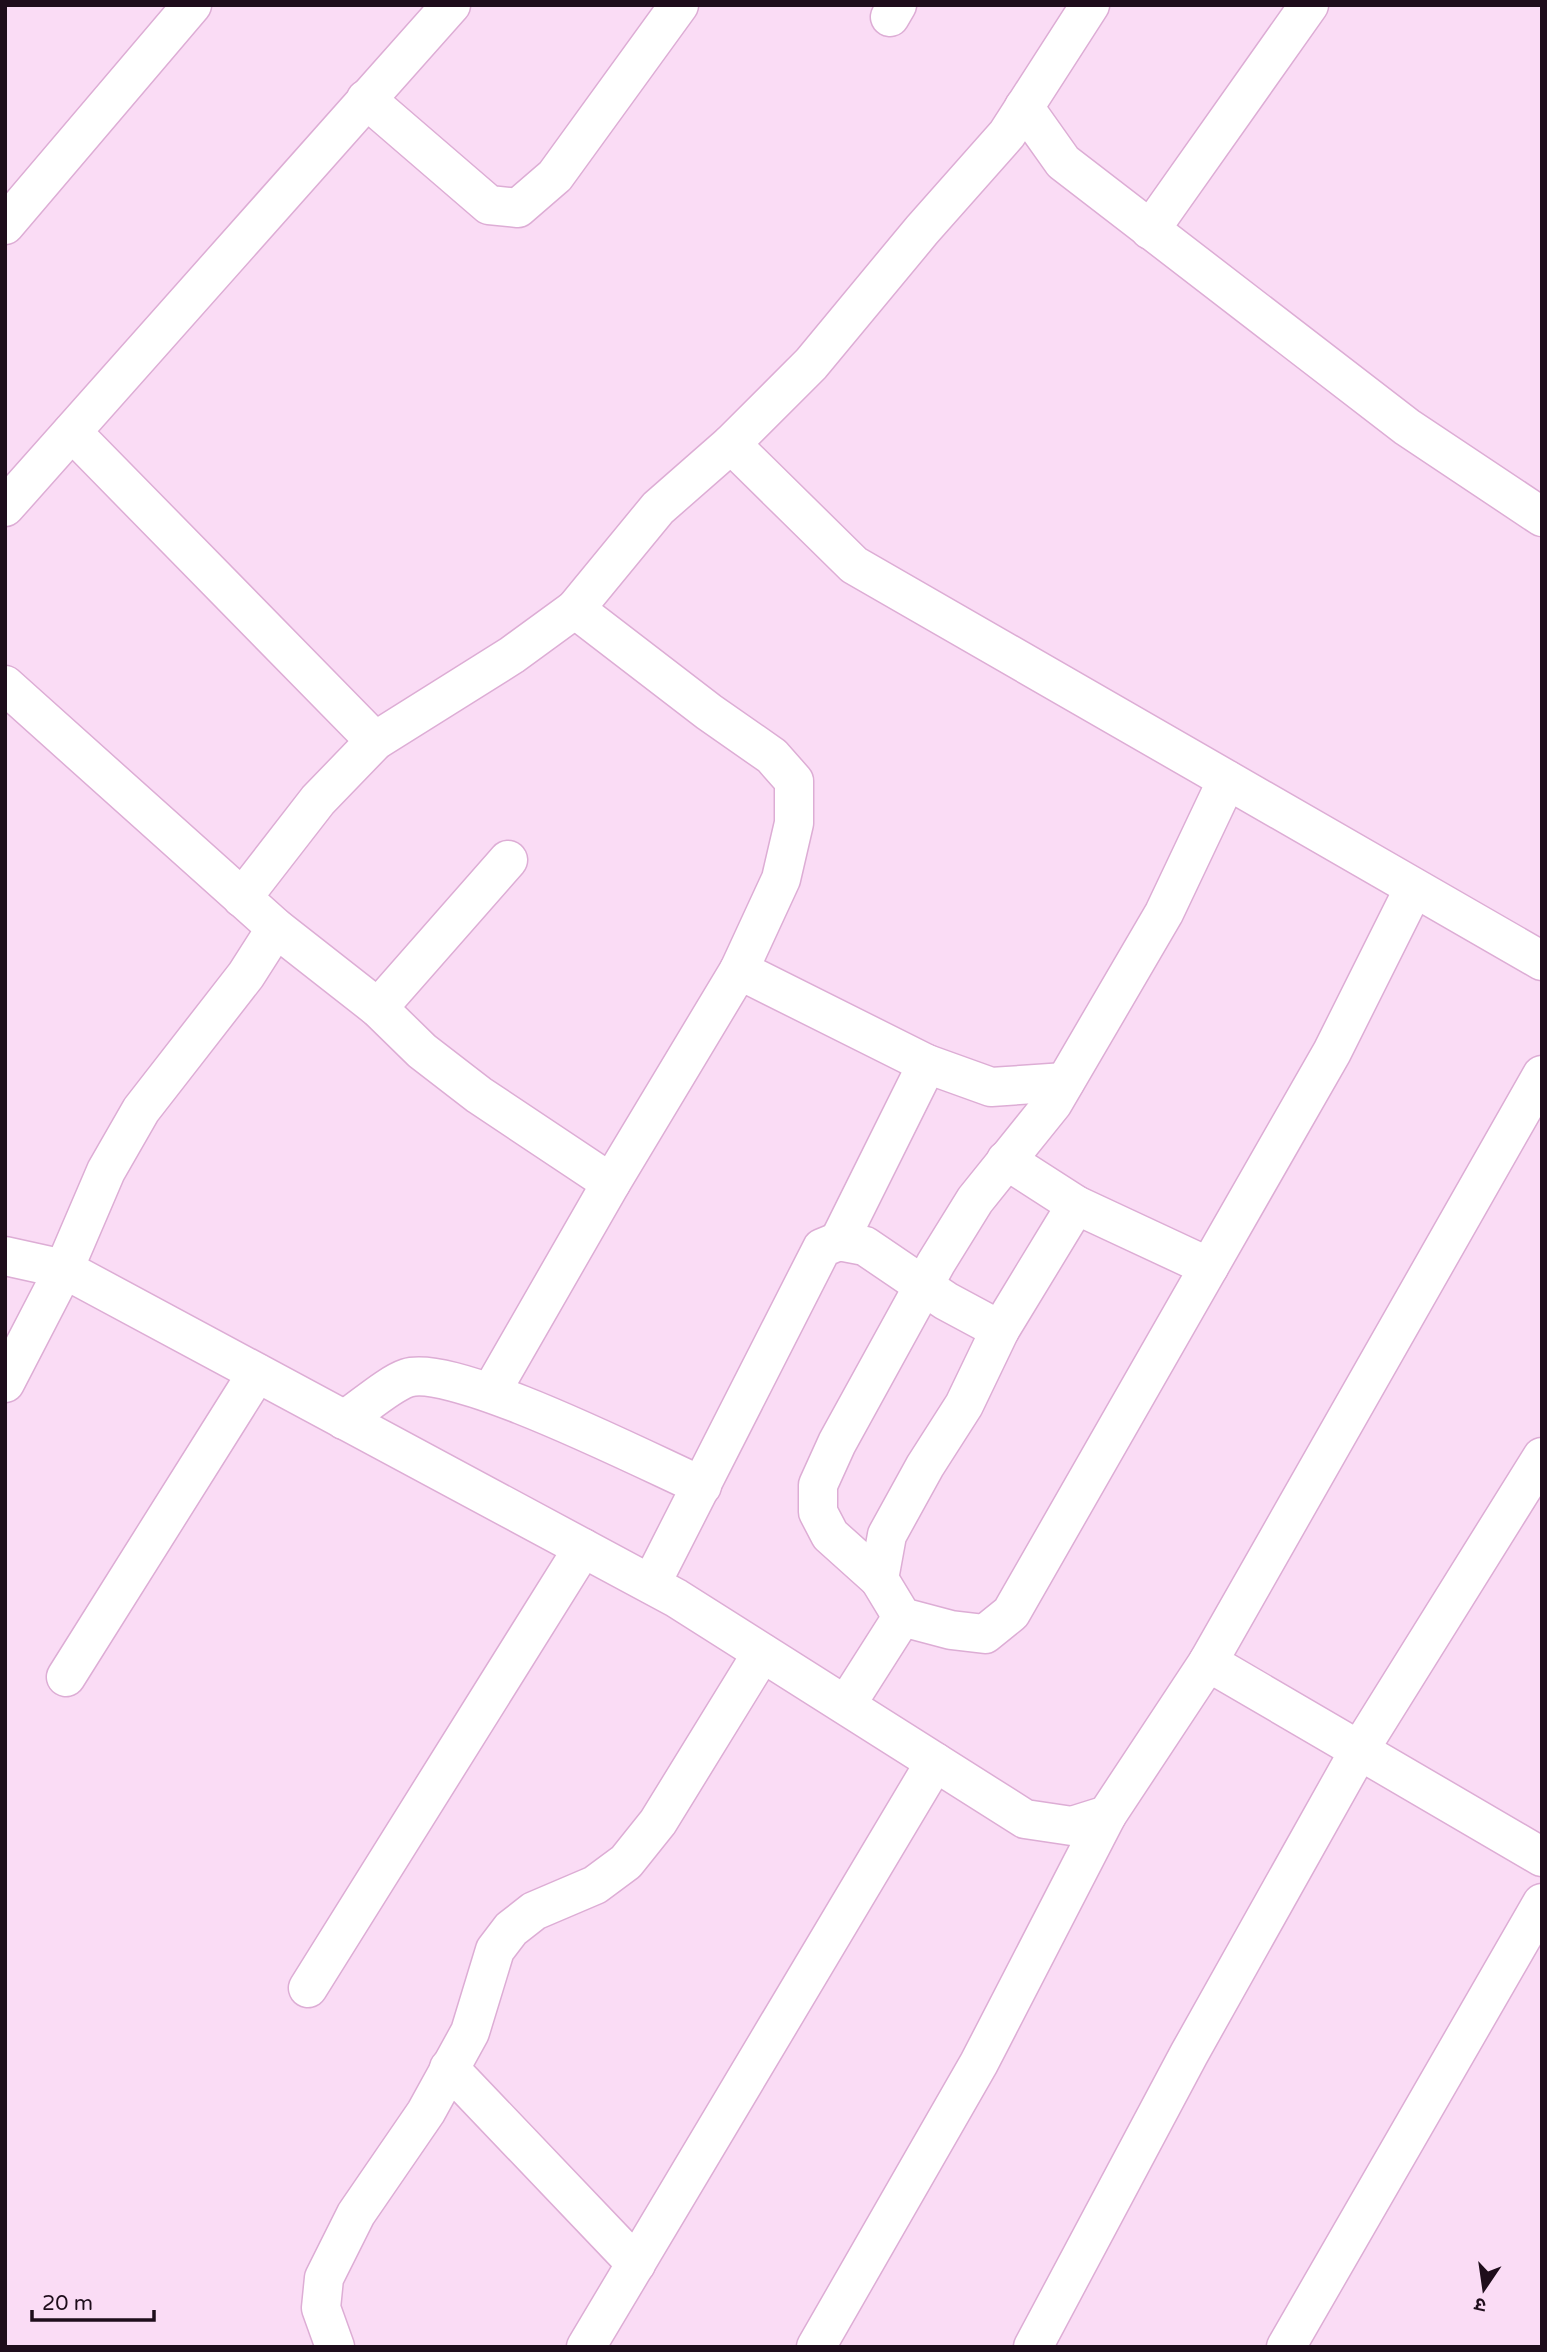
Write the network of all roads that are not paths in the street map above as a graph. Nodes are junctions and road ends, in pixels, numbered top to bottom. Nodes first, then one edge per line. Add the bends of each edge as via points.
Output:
1 (192, 5) edge
2 (451, 5) edge
3 (679, 5) edge
4 (1090, 5) edge
5 (1309, 5) edge
6 (366, 99) junction
7 (1024, 107) junction
8 (5, 225) edge
9 (1150, 230) junction
10 (72, 432) junction
11 (731, 444) junction
12 (5, 508) edge
13 (1542, 517) edge
14 (575, 609) junction
15 (5, 685) edge
16 (375, 741) junction
17 (1227, 780) junction
18 (508, 860) dead end
19 (1414, 888) junction
20 (242, 898) junction
21 (276, 928) junction
22 (1542, 961) edge
23 (739, 970) junction
24 (378, 1007) junction
25 (927, 1064) junction
26 (1542, 1075) edge
27 (1065, 1082) junction
28 (1006, 1160) junction
29 (611, 1183) junction
30 (1076, 1205) junction
31 (839, 1241) junction
32 (5, 1256) edge
33 (1209, 1267) junction
34 (64, 1269) junction
35 (925, 1284) junction
36 (1000, 1330) junction
37 (257, 1373) junction
38 (5, 1384) edge
39 (491, 1392) junction
40 (344, 1420) junction
41 (1542, 1457) edge
42 (702, 1486) junction
43 (583, 1548) junction
44 (879, 1579) junction
45 (651, 1584) junction
46 (902, 1617) junction
47 (762, 1653) junction
48 (1209, 1662) junction
49 (66, 1677) dead end
50 (846, 1705) junction
51 (1360, 1749) junction
52 (935, 1762) junction
53 (1107, 1815) junction
54 (1542, 1857) edge
55 (1542, 1903) edge
56 (308, 1988) dead end
57 (450, 2068) junction
58 (636, 2264) junction
59 (335, 2347) edge
60 (586, 2347) edge
61 (816, 2347) edge
62 (1034, 2347) edge
63 (1286, 2347) edge

1 - 8 street
2 - 6 street
3 - 6 street via 555,176 518,208 489,205
4 - 7 street
5 - 9 street
6 - 10 street
7 - 9 street via 1063,162
7 - 11 street via 1007,134 811,364
9 - 13 street via 1407,427
10 - 12 street
10 - 16 street
11 - 14 street via 658,508
11 - 17 street via 854,565
14 - 16 street via 512,655
14 - 23 street via 772,756 794,781 794,823 781,879
15 - 20 street
16 - 20 street via 318,800
17 - 19 street
17 - 27 street via 1164,913
18 - 24 street
19 - 22 street
19 - 33 street via 1332,1052
20 - 21 street
21 - 24 street
21 - 34 street via 247,975 141,1110 106,1171
23 - 25 street
23 - 29 street
24 - 29 street via 422,1051 479,1096
25 - 27 street via 991,1087
25 - 31 street
26 - 48 street
27 - 28 street
28 - 30 street
28 - 35 street via 975,1200
29 - 39 street
30 - 33 street
30 - 36 street
31 - 35 street via 865,1246
31 - 42 street via 822,1248
32 - 34 street
33 - 46 street via 1011,1613 985,1634
34 - 37 street
34 - 38 street
35 - 36 street via 946,1301
35 - 44 street via 818,1485 818,1512 830,1535
36 - 44 street via 964,1405 887,1535
37 - 40 street
37 - 49 street
39 - 40 street via 438,1377 407,1378
39 - 42 street
40 - 43 street
41 - 51 street
42 - 45 street
43 - 45 street
43 - 56 street
44 - 46 street
45 - 47 street
46 - 50 street
47 - 50 street
47 - 57 street via 658,1822 626,1862 595,1885 534,1912 511,1929 495,1950 470,2032
48 - 51 street
48 - 53 street
50 - 52 street
51 - 54 street
51 - 62 street via 1189,2054
52 - 53 street via 1025,1819 1072,1826
52 - 58 street
53 - 61 street via 979,2063
55 - 63 street
57 - 58 street
57 - 59 street via 426,2112 356,2214 324,2278 321,2308
58 - 60 street

